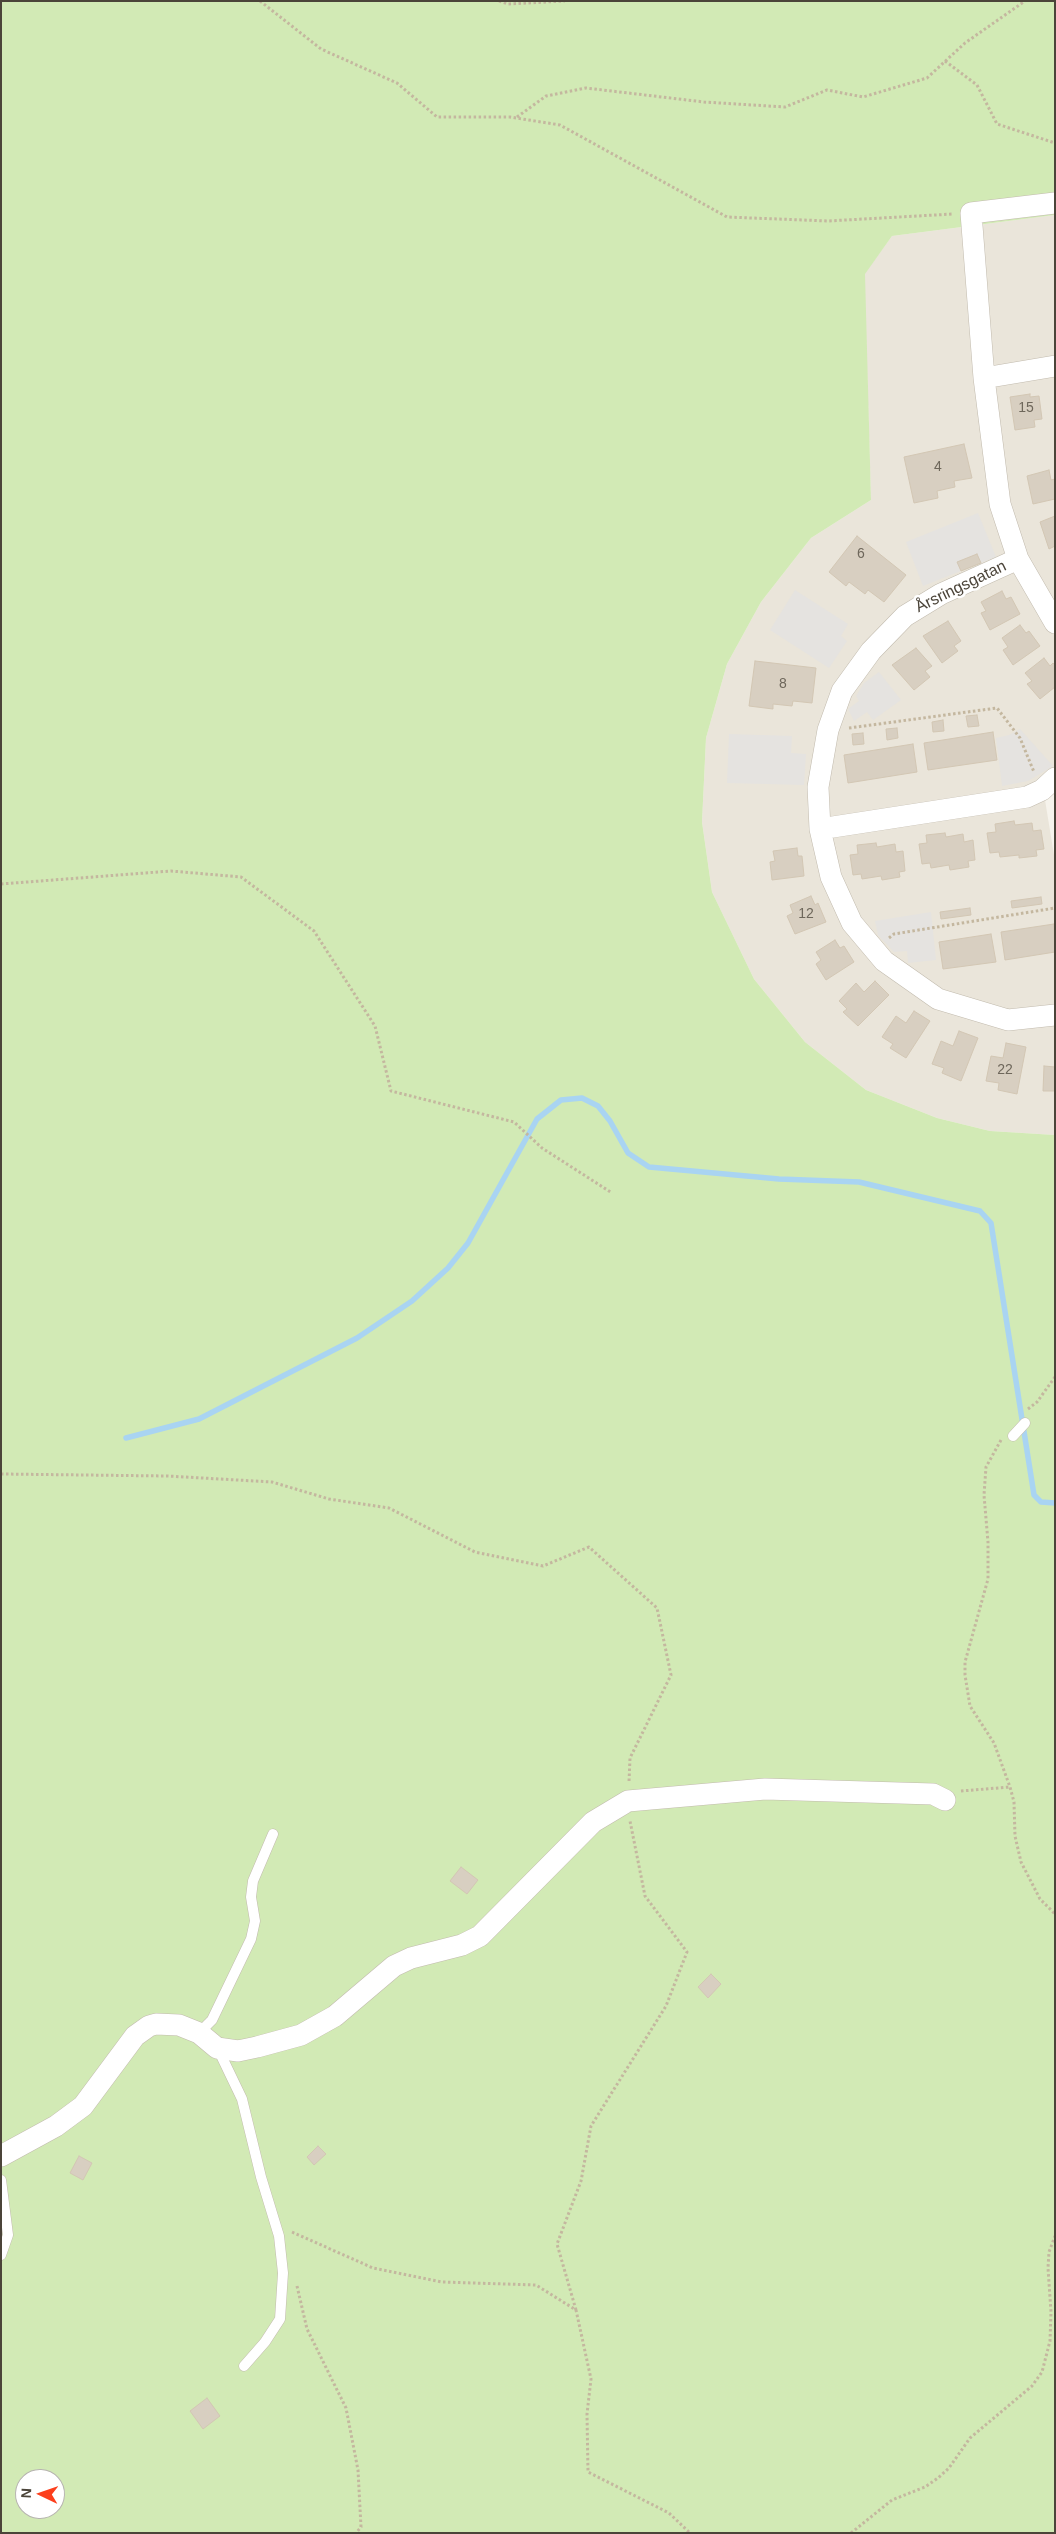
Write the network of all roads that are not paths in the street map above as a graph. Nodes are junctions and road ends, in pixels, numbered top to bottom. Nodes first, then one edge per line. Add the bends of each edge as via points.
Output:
1 (1055, 203) edge
2 (1055, 366) edge
3 (984, 378) junction
4 (1018, 559) junction
5 (1055, 623) edge
6 (1048, 784) edge
7 (820, 829) junction
8 (1055, 1015) edge
9 (1025, 1423) dead end
10 (1010, 1434) road end
11 (945, 1800) road end
12 (273, 1834) dead end
13 (199, 2033) junction
14 (217, 2048) junction
15 (1, 2156) edge
16 (1, 2180) edge
17 (1, 2255) edge
18 (244, 2366) dead end

1 - 3 street, Årsringsgatan via 971,213
2 - 3 street
3 - 4 street, Årsringsgatan via 1000,504
4 - 5 street, Årsringsgatan
4 - 7 street, Årsringsgatan via 942,594 905,616 871,651 842,691 828,730 818,787
6 - 7 street via 1027,797
7 - 8 street, Årsringsgatan via 831,877 852,923 884,961 938,999 1008,1020
9 - 10 lane
11 - 14 street via 933,1794 765,1789 628,1801 593,1822 480,1936 462,1945 411,1958 394,1966 336,2016 301,2035 238,2051
12 - 13 lane via 253,1881 251,1897 255,1921 251,1939 212,2020
13 - 14 street
13 - 15 street via 179,2025 149,2026 136,2036 83,2106 56,2126
14 - 18 lane via 242,2099 279,2236 283,2273 280,2319
16 - 17 lane via 8,2235

